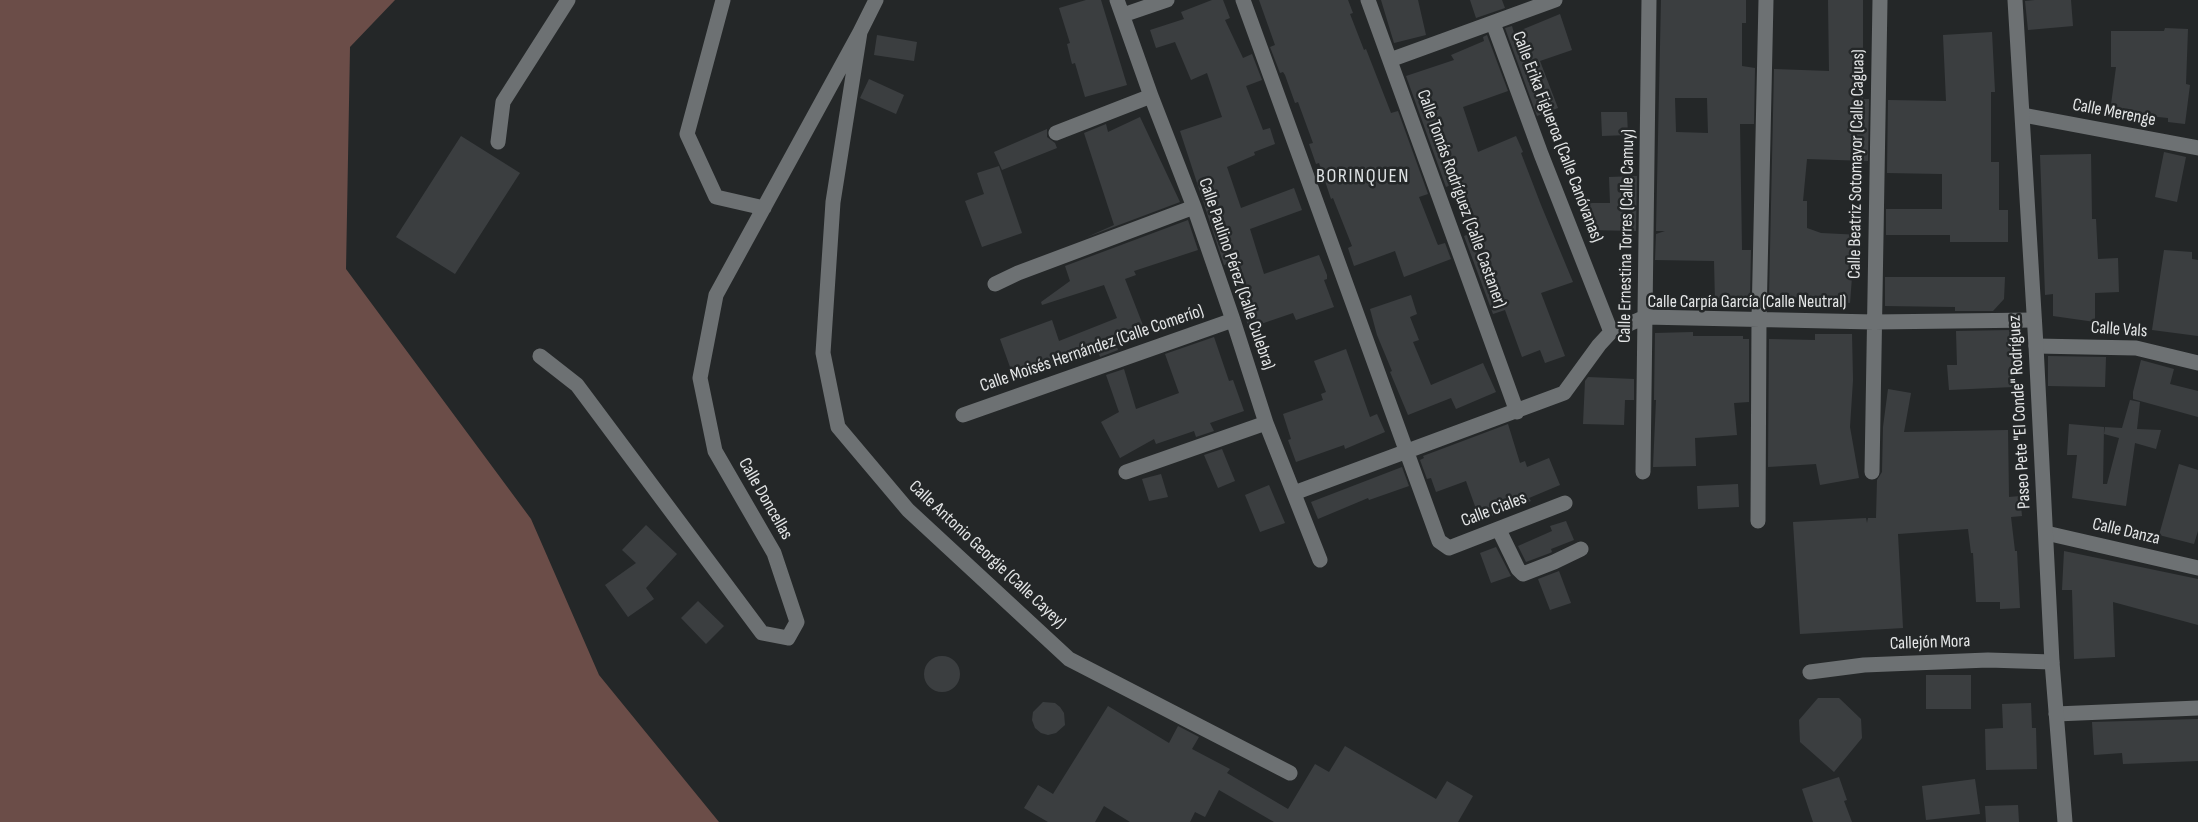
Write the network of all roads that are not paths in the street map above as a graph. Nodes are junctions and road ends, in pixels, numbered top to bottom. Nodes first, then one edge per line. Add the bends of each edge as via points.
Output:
1 (568, 0) edge
2 (723, 0) edge
3 (876, 0) edge
4 (1117, 0) edge
5 (1167, 0) edge
6 (1244, 0) edge
7 (1368, 0) edge
8 (1555, 0) edge
9 (1649, 0) edge
10 (1766, 0) edge
11 (1880, 0) edge
12 (2015, 0) edge
13 (1123, 15) junction
14 (1493, 23) junction
15 (860, 32) junction
16 (1390, 60) junction
17 (1151, 96) junction
18 (2023, 115) junction
19 (1056, 133) dead end
20 (498, 142) dead end
21 (2198, 148) edge
22 (1194, 207) junction
23 (764, 208) junction
24 (994, 284) dead end
25 (1645, 317) junction
26 (1233, 320) junction
27 (1759, 320) junction
28 (2034, 320) junction
29 (1874, 322) junction
30 (1611, 332) junction
31 (2036, 346) junction
32 (540, 356) dead end
33 (2198, 363) edge
34 (1517, 412) junction
35 (963, 415) dead end
36 (1266, 423) junction
37 (1407, 452) junction
38 (1126, 472) dead end
39 (1643, 472) dead end
40 (1872, 472) dead end
41 (1294, 493) junction
42 (1565, 503) dead end
43 (1758, 521) dead end
44 (1499, 530) junction
45 (2046, 533) junction
46 (1581, 549) dead end
47 (1320, 560) dead end
48 (2198, 568) edge
49 (2052, 662) junction
50 (1810, 672) dead end
51 (2198, 708) edge
52 (2056, 714) junction
53 (1290, 773) dead end
54 (2065, 822) edge

1 - 20 street via 503,102
2 - 23 street via 687,134 716,197
3 - 15 street, Calle Antonio Georgie (Calle Cayey)
4 - 13 street, Calle Paulino Pérez (Calle Culebra)
5 - 13 street
6 - 37 street
7 - 16 street, Calle Tomás Rodríguez (Calle Castaner)
8 - 14 street
9 - 25 street, Calle Ernestina Torres (Calle Camuy)
10 - 27 street
11 - 29 street, Calle Beatriz Sotomayor (Calle Caguas)
12 - 18 street, Paseo Pete "El Conde" Rodríguez
13 - 17 street, Calle Paulino Pérez (Calle Culebra)
14 - 16 street
14 - 30 street, Calle Erika Figueroa (Calle Canóvanas)
15 - 23 street, Calle Doncellas
15 - 53 street, Calle Antonio Georgie (Calle Cayey) via 833,202 823,353 838,427 908,510 1069,658
16 - 34 street, Calle Tomás Rodríguez (Calle Castaner)
17 - 19 street
17 - 22 street, Calle Paulino Pérez (Calle Culebra)
18 - 21 street, Calle Merenge
18 - 28 street, Paseo Pete "El Conde" Rodríguez
22 - 24 street
22 - 26 street, Calle Paulino Pérez (Calle Culebra)
23 - 32 street, Calle Doncellas via 717,295 700,378 716,451 774,553 797,622 788,638 762,633 577,385
25 - 27 street, Calle Carpía García (Calle Neutral)
25 - 30 street, Calle Carpía García (Calle Neutral)
25 - 39 street, Calle Ernestina Torres (Calle Camuy)
26 - 35 street, Calle Moisés Hernández (Calle Comerío)
26 - 36 street, Calle Paulino Pérez (Calle Culebra)
27 - 29 street, Calle Carpía García (Calle Neutral)
27 - 43 street
28 - 29 street, Calle Carpía García (Calle Neutral)
28 - 31 street, Paseo Pete "El Conde" Rodríguez
29 - 40 street, Calle Beatriz Sotomayor (Calle Caguas)
30 - 34 street, Calle Carpía García (Calle Neutral) via 1564,393
31 - 33 street, Calle Vals via 2136,348
31 - 45 street, Paseo Pete "El Conde" Rodríguez
34 - 37 street, Calle Carpía García (Calle Neutral)
36 - 38 street
36 - 41 street, Calle Paulino Pérez (Calle Culebra)
37 - 41 street, Calle Carpía García (Calle Neutral)
37 - 44 street, Calle Ciales via 1439,541 1449,548
41 - 47 street, Calle Paulino Pérez (Calle Culebra)
42 - 44 street, Calle Ciales
44 - 46 street via 1523,574
45 - 48 street, Calle Danza
45 - 49 street, Paseo Pete "El Conde" Rodríguez
49 - 50 street, Callejón Mora via 1988,660 1864,665
49 - 52 street, Paseo Pete "El Conde" Rodríguez
51 - 52 street
52 - 54 street, Paseo Pete "El Conde" Rodríguez

